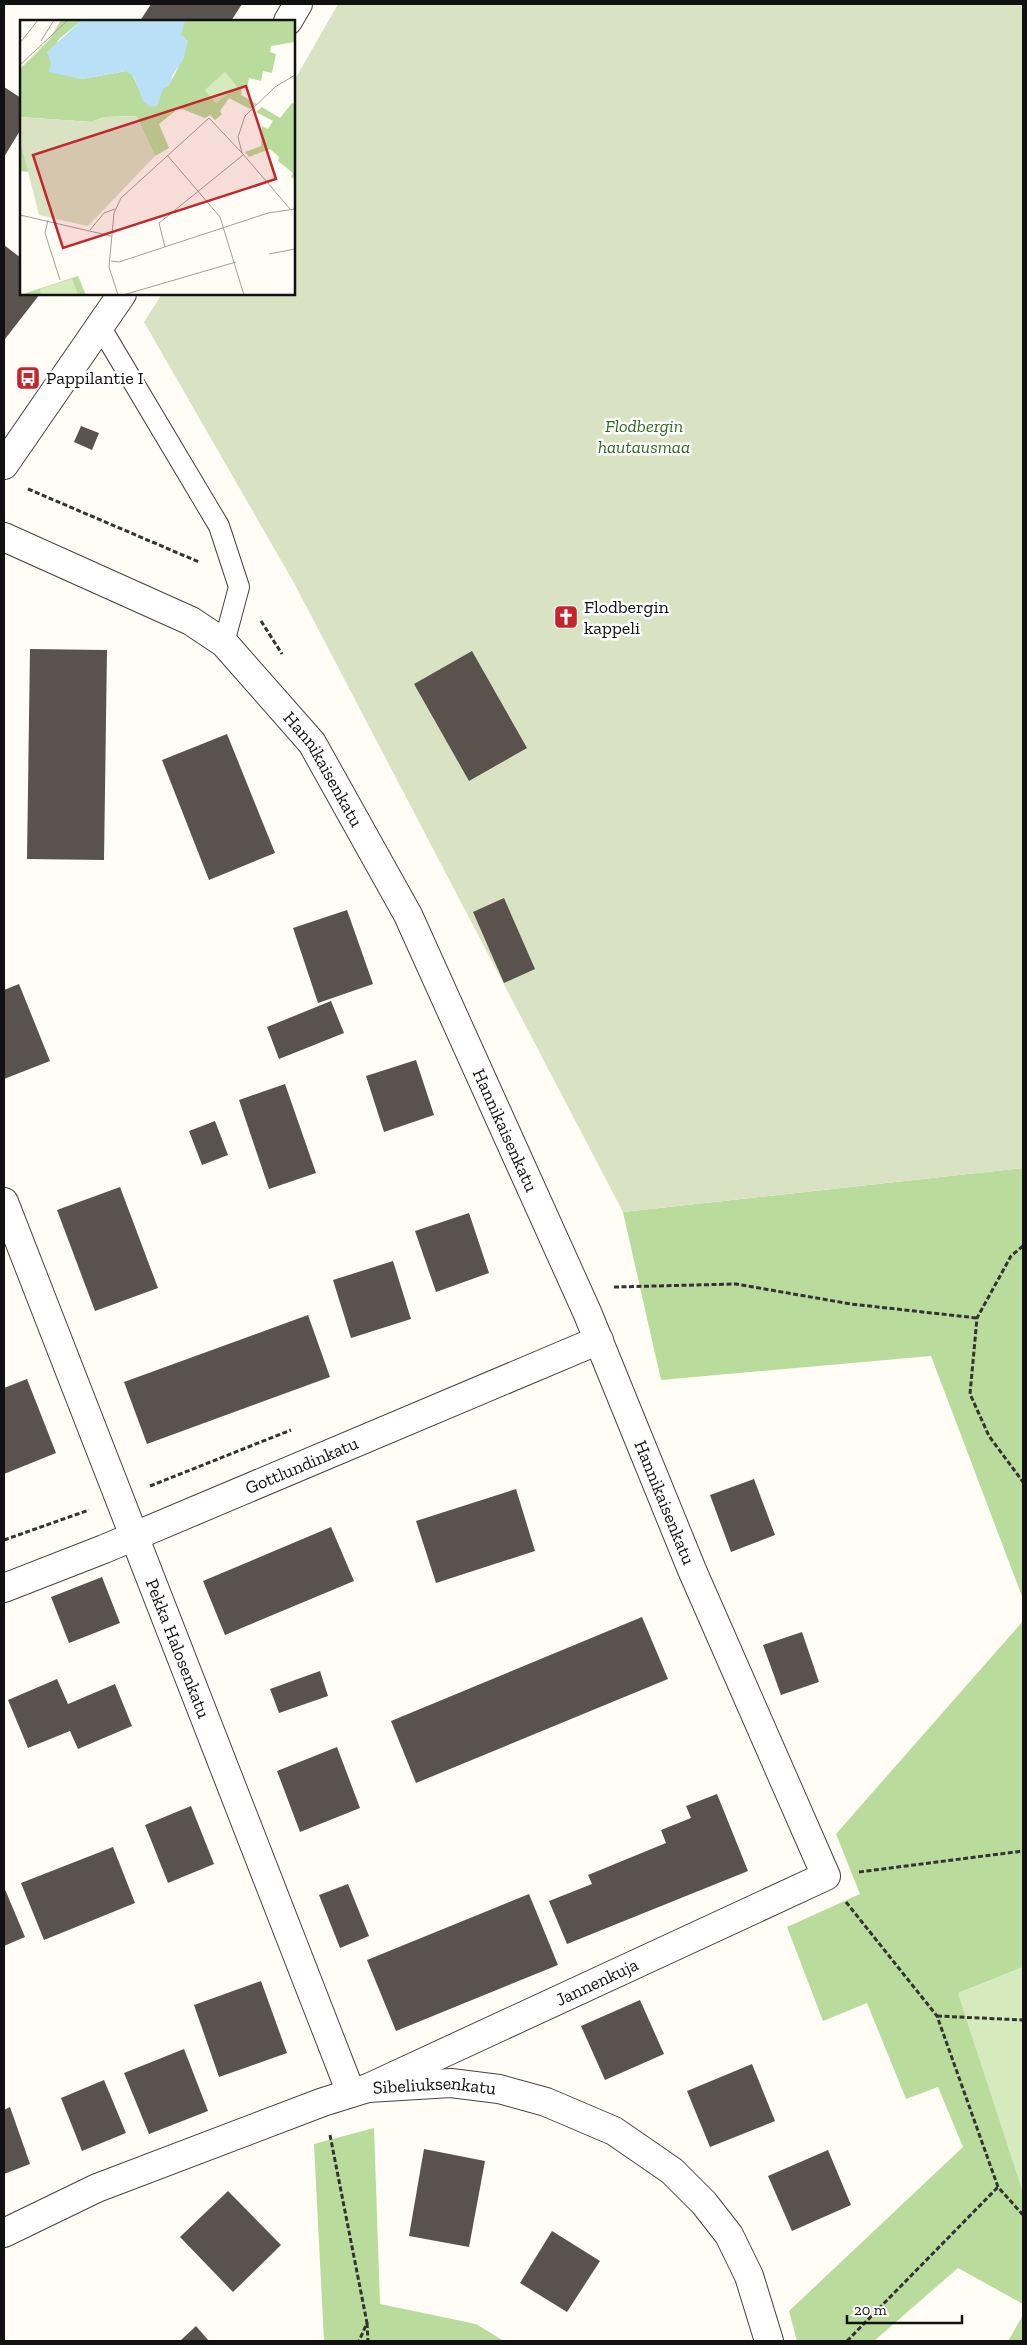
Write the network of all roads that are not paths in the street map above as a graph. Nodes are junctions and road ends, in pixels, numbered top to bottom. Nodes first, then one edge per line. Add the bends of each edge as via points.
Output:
1 (298, 4) edge
2 (289, 20) edge
3 (121, 295) edge
4 (101, 328) junction
5 (4, 465) edge
6 (4, 538) edge
7 (224, 643) junction
8 (4, 1202) edge
9 (599, 1340) junction
10 (133, 1536) junction
11 (4, 1588) edge
12 (826, 1876) joint
13 (360, 2090) junction
14 (4, 2233) edge
15 (769, 2341) edge

1 - 2 street
3 - 4 street
4 - 5 street
4 - 7 lane via 220,526 239,587
6 - 7 street, Hannikaisenkatu via 191,621
7 - 9 street, Hannikaisenkatu via 312,743 408,916
8 - 10 street, Pekka Halosenkatu
9 - 10 street, Gottlundinkatu
9 - 12 street, Hannikaisenkatu via 692,1570
10 - 11 street, Gottlundinkatu
10 - 13 street, Pekka Halosenkatu
12 - 13 street, Jannenkuja
13 - 14 street, Sibeliuksenkatu via 97,2188
13 - 15 street, Sibeliuksenkatu via 450,2083 499,2089 546,2102 614,2131 672,2171 704,2203 729,2235 749,2276

